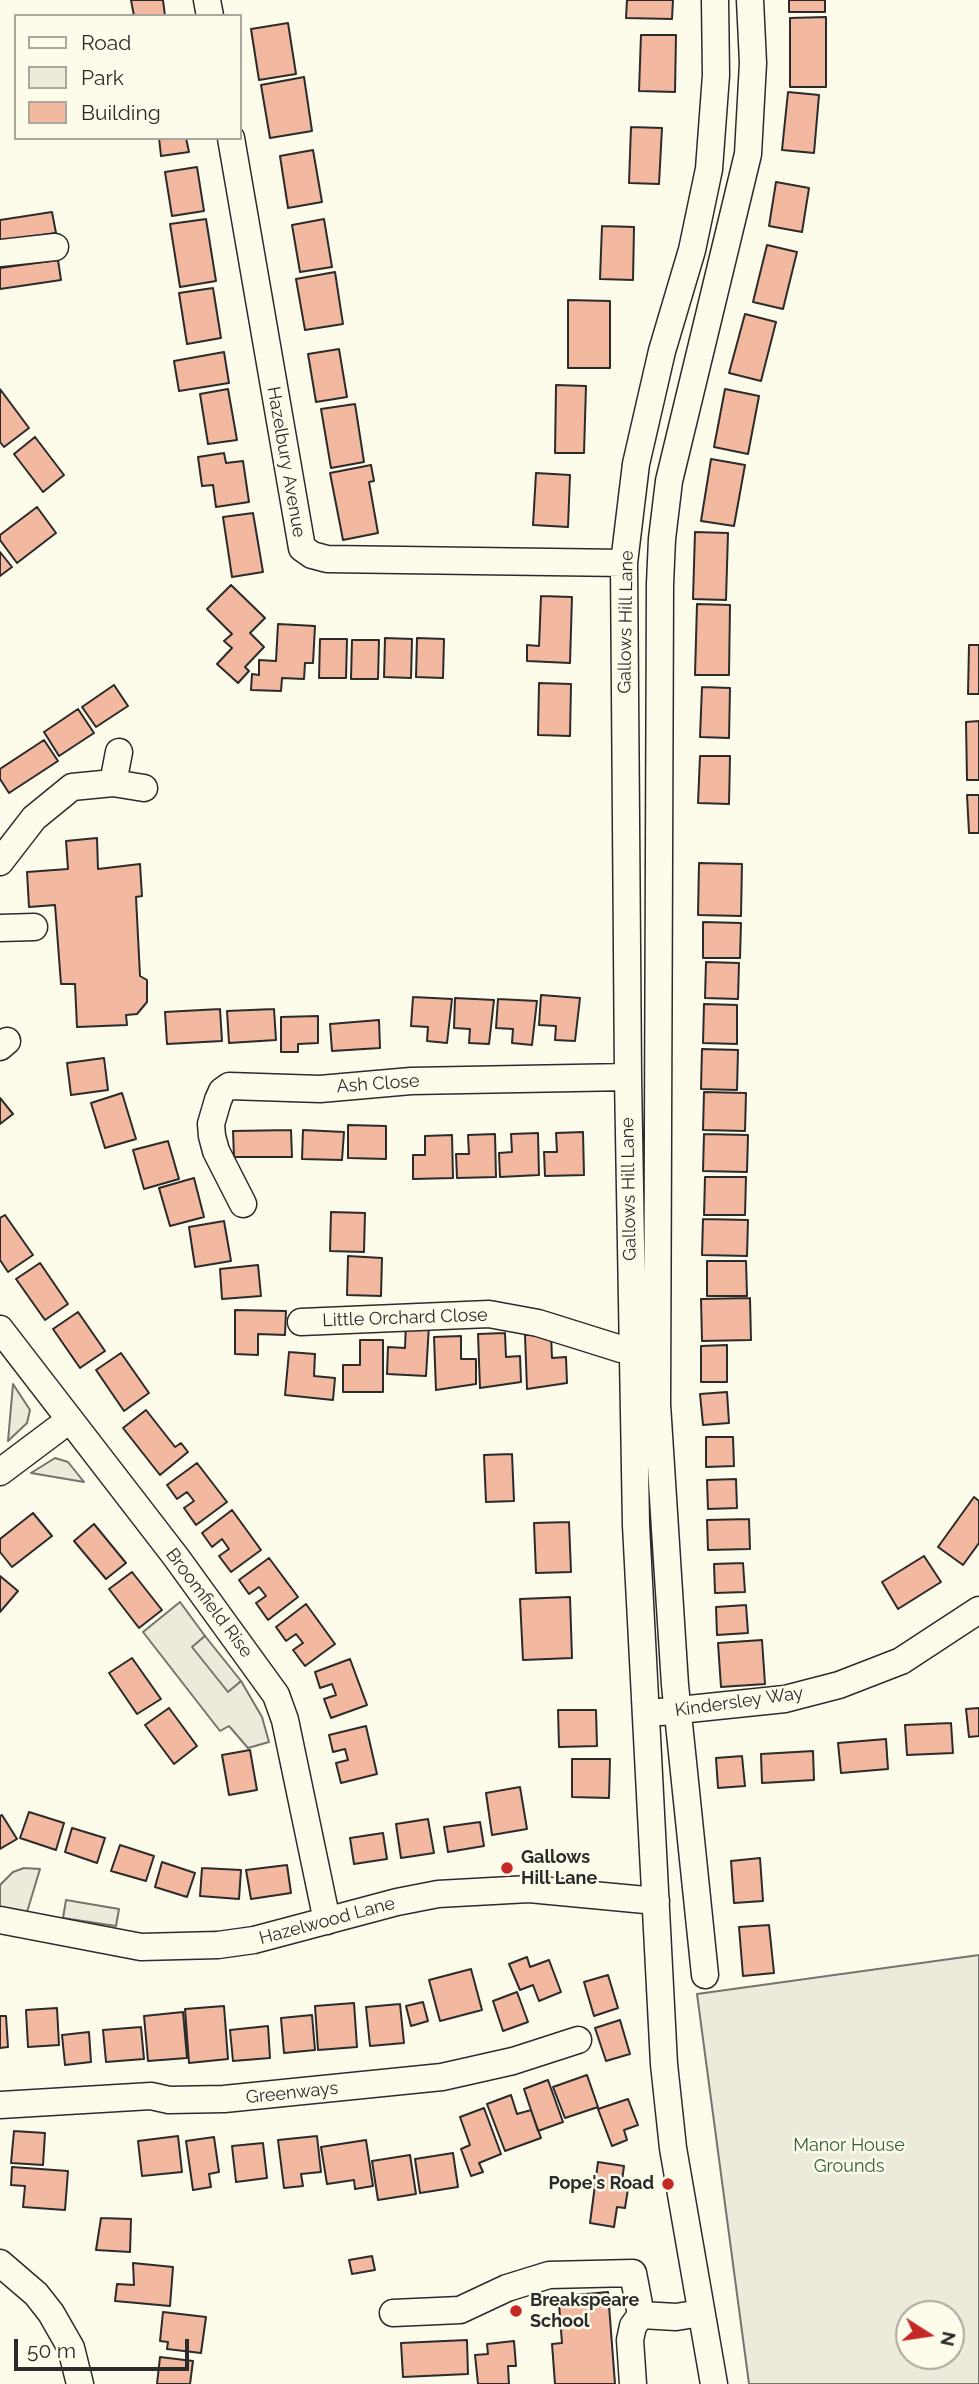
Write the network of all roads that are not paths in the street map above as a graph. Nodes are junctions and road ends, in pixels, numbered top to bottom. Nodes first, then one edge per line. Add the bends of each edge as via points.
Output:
1 (715, 0) edge
2 (750, 0) edge
3 (231, 140) edge
4 (55, 247) dead end
5 (0, 253) edge
6 (624, 563) junction
7 (119, 752) dead end
8 (113, 783) junction
9 (144, 788) dead end
10 (659, 826) junction
11 (625, 827) junction
12 (0, 862) edge
13 (0, 928) edge
14 (34, 928) dead end
15 (628, 1076) junction
16 (243, 1204) dead end
17 (301, 1322) dead end
18 (0, 1329) edge
19 (631, 1348) junction
20 (68, 1421) junction
21 (0, 1472) edge
22 (979, 1610) edge
23 (677, 1711) junction
24 (647, 1713) junction
25 (656, 1901) junction
26 (0, 1920) edge
27 (327, 1921) junction
28 (705, 1975) dead end
29 (578, 2040) dead end
30 (0, 2105) edge
31 (0, 2263) edge
32 (393, 2313) dead end
33 (701, 2313) junction
34 (641, 2315) junction
35 (80, 2384) edge
36 (634, 2384) edge
37 (714, 2384) edge

1 - 6 street, Gallows Hill Lane via 716,75 709,169 636,464
2 - 10 street, Gallows Hill Lane via 748,154 669,481 662,539
3 - 6 street, Hazelbury Avenue via 302,548 327,559
4 - 5 street
6 - 11 street, Gallows Hill Lane
7 - 8 street
8 - 9 street
8 - 12 street via 85,783 56,797
10 - 11 street
10 - 23 street, Gallows Hill Lane via 657,1404
11 - 15 street, Gallows Hill Lane
13 - 14 street
15 - 16 street, Ash Close via 411,1081 320,1089 236,1084 222,1091 211,1124 215,1152 238,1172
15 - 19 street, Gallows Hill Lane
17 - 19 street, Little Orchard Close via 489,1314
18 - 20 street, Broomfield Rise
19 - 24 street, Gallows Hill Lane
20 - 21 street
20 - 27 street, Broomfield Rise via 176,1557 275,1695 285,1720
22 - 23 street, Kindersley Way via 933,1642 871,1674 785,1699
23 - 24 street, Kindersley Way
23 - 28 street, Gallows Hill Lane
24 - 25 street, Gallows Hill Lane
25 - 27 street, Hazelwood Lane via 529,1889 482,1891 397,1902
25 - 33 street, Gallows Hill Lane via 665,2078
26 - 27 street, Hazelwood Lane via 141,1947 233,1945
29 - 30 street, Greenways via 442,2077 224,2099 151,2096
31 - 35 street via 51,2313 71,2348
32 - 34 street via 460,2310 516,2284 549,2275 633,2273
33 - 34 street
33 - 37 street, Gallows Hill Lane
34 - 36 street via 631,2340

